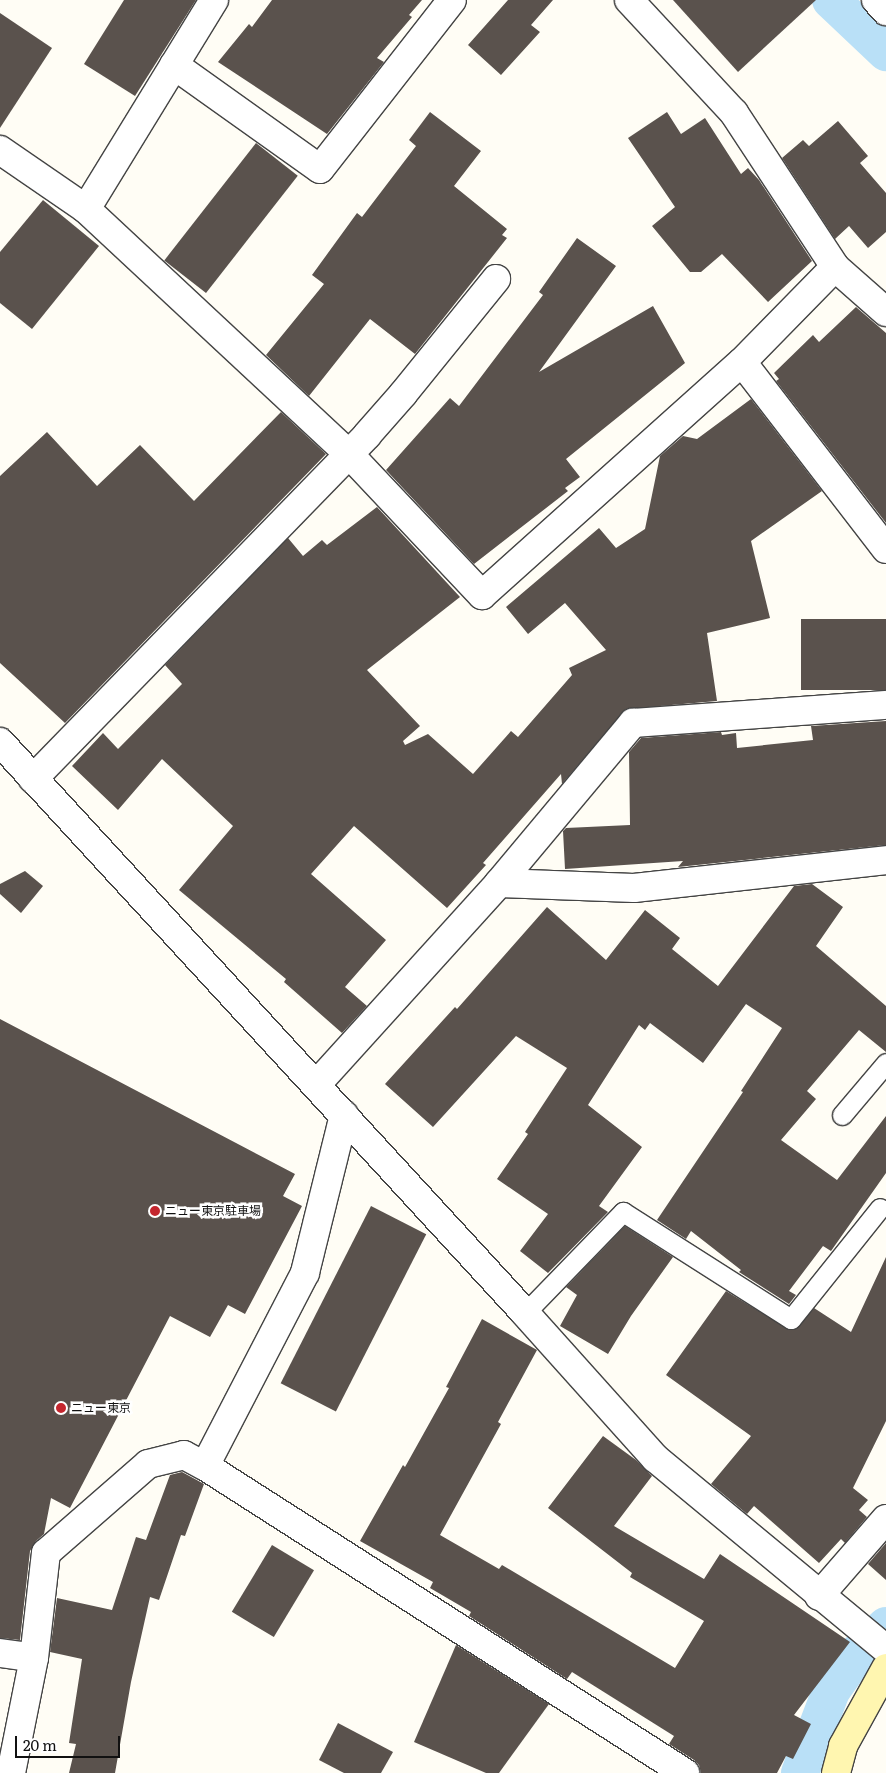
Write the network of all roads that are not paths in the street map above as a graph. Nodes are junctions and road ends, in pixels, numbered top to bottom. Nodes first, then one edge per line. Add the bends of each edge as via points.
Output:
1 (214, 0) edge
2 (452, 0) edge
3 (629, 0) edge
4 (876, 0) edge
5 (886, 11) edge
6 (174, 65) junction
7 (0, 150) edge
8 (86, 209) junction
9 (835, 267) junction
10 (496, 279) dead end
11 (886, 312) edge
12 (742, 362) junction
13 (349, 454) junction
14 (886, 549) edge
15 (886, 705) edge
16 (0, 742) edge
17 (33, 778) junction
18 (886, 860) edge
19 (499, 883) junction
20 (886, 1063) edge
21 (316, 1085) junction
22 (344, 1115) junction
23 (842, 1115) dead end
24 (880, 1208) dead end
25 (525, 1313) junction
26 (204, 1466) junction
27 (886, 1519) edge
28 (820, 1596) junction
29 (0, 1653) edge
30 (885, 1655) edge
31 (34, 1658) junction
32 (11, 1773) edge
33 (686, 1773) edge
34 (836, 1773) edge

1 - 6 street
2 - 6 street via 320,169
3 - 9 street via 734,113
4 - 5 street
6 - 8 street
7 - 8 street
8 - 13 street
9 - 11 street
9 - 12 street
10 - 13 street via 403,394
12 - 13 street via 482,595
12 - 14 street
13 - 17 street
15 - 19 street via 633,723
16 - 17 street
17 - 21 street
18 - 19 street via 634,888
19 - 21 street
20 - 23 lane
21 - 22 street
22 - 25 street
22 - 26 street via 305,1273
24 - 25 lane via 791,1319 623,1212
25 - 28 street via 655,1458
26 - 31 street via 184,1456 148,1464 46,1553
26 - 33 street
27 - 28 street
28 - 30 street
29 - 31 street
30 - 34 main road via 843,1746
31 - 32 street

